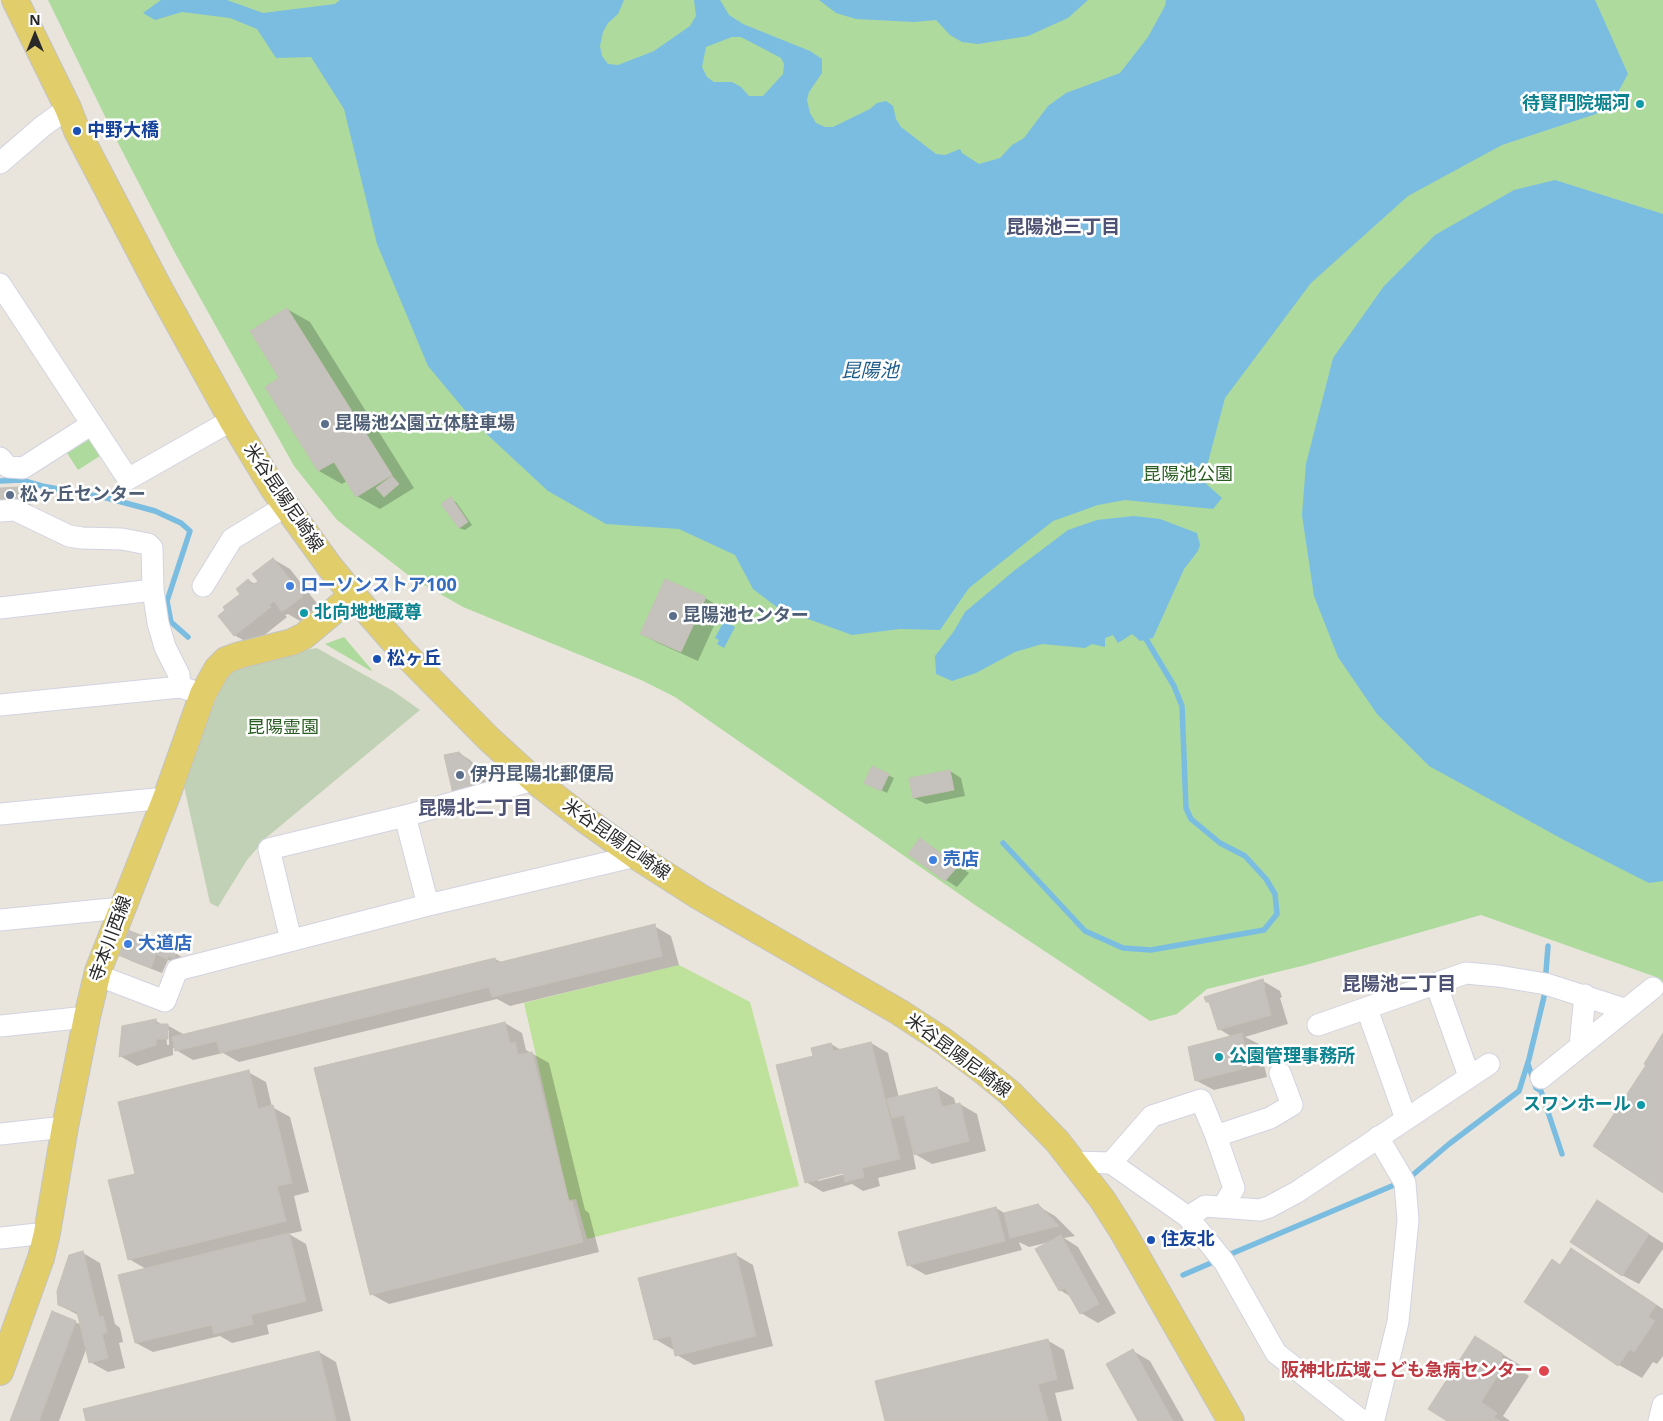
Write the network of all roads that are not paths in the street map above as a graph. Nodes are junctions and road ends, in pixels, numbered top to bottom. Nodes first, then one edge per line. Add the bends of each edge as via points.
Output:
1 (15, 0) edge
2 (68, 108) junction
3 (0, 162) edge
4 (0, 284) edge
5 (232, 420) junction
6 (92, 424) junction
7 (0, 458) edge
8 (286, 506) junction
9 (0, 511) edge
10 (203, 586) dead end
11 (153, 590) junction
12 (353, 595) junction
13 (0, 608) edge
14 (192, 690) junction
15 (0, 705) edge
16 (534, 780) junction
17 (166, 798) junction
18 (0, 814) edge
19 (405, 816) junction
20 (636, 856) junction
21 (428, 906) junction
22 (121, 908) junction
23 (0, 920) edge
24 (292, 940) junction
25 (97, 975) junction
26 (1436, 984) junction
27 (1653, 988) dead end
28 (1585, 995) junction
29 (1367, 1009) junction
30 (1624, 1009) junction
31 (87, 1017) junction
32 (1318, 1025) dead end
33 (0, 1026) edge
34 (1580, 1046) junction
35 (1489, 1064) dead end
36 (1280, 1073) dead end
37 (1470, 1076) junction
38 (1541, 1078) dead end
39 (1406, 1119) junction
40 (65, 1127) junction
41 (0, 1134) edge
42 (1216, 1136) junction
43 (1378, 1137) junction
44 (1075, 1162) junction
45 (1111, 1163) junction
46 (1223, 1207) junction
47 (1188, 1217) junction
48 (47, 1233) junction
49 (0, 1238) edge
50 (5, 1346) edge
51 (0, 1372) edge
52 (1663, 1405) edge
53 (1370, 1420) edge
54 (1231, 1421) edge
55 (1659, 1421) edge

1 - 2 main road, 米谷昆陽尼崎線
2 - 3 street
2 - 5 main road, 米谷昆陽尼崎線 via 113,201
4 - 6 street
5 - 6 street via 128,479
5 - 8 main road, 米谷昆陽尼崎線
6 - 7 street via 23,468 8,467
8 - 10 street via 216,550
8 - 12 main road, 米谷昆陽尼崎線
9 - 11 street via 15,510 69,536 122,538 148,544 152,548
11 - 13 street
11 - 14 street via 164,647 179,675
12 - 14 main road, 寺本川西線 via 304,636 226,660
12 - 16 main road, 米谷昆陽尼崎線 via 420,670
14 - 15 street
14 - 17 main road, 寺本川西線
16 - 19 street
16 - 20 main road, 米谷昆陽尼崎線
17 - 18 street
17 - 22 main road, 寺本川西線
19 - 21 street
19 - 24 street via 269,849
20 - 21 street
20 - 44 main road, 米谷昆陽尼崎線 via 942,1040 1010,1093
21 - 24 street
22 - 23 street
22 - 25 main road, 寺本川西線
24 - 25 street via 177,970 167,1002
25 - 31 main road, 寺本川西線
26 - 28 street via 1466,973 1546,984
26 - 29 street
26 - 37 street
27 - 30 street
28 - 30 street
28 - 34 street
29 - 32 street
29 - 39 street
30 - 34 street
31 - 33 street
31 - 40 main road, 寺本川西線
34 - 38 street
35 - 37 street
36 - 42 street via 1298,1102 1270,1118
37 - 39 street
39 - 43 street
40 - 41 street
40 - 48 main road, 寺本川西線
42 - 45 street via 1201,1100 1152,1116
42 - 46 street via 1234,1188
43 - 46 street via 1297,1192 1269,1207 1260,1210
43 - 53 street via 1405,1182 1408,1220 1398,1322
44 - 45 street
44 - 54 main road, 米谷昆陽尼崎線 via 1123,1232
45 - 47 street
46 - 47 street via 1205,1206
47 - 53 street via 1225,1263 1276,1353
48 - 49 street
48 - 50 main road, 寺本川西線 via 41,1258
50 - 51 main road, 寺本川西線
52 - 55 street

